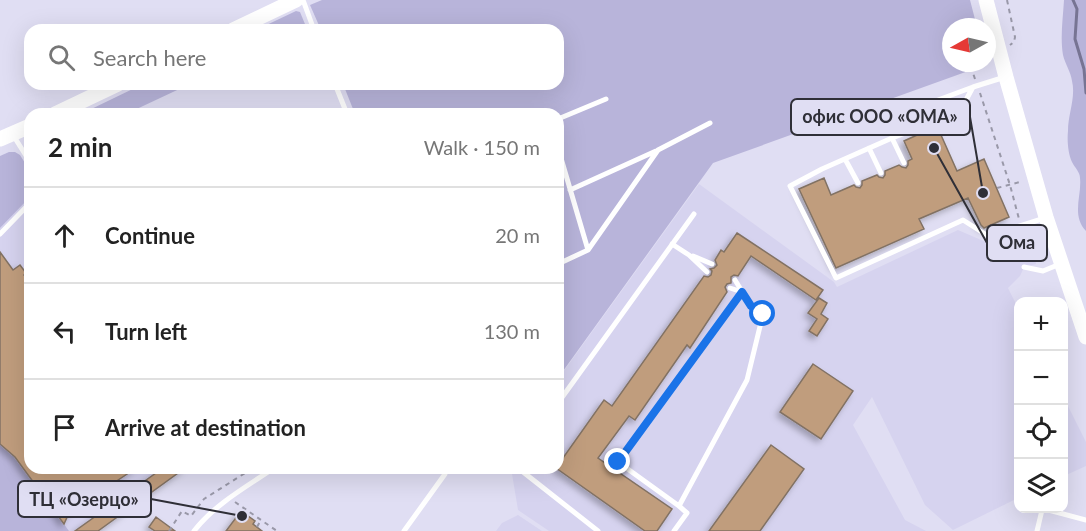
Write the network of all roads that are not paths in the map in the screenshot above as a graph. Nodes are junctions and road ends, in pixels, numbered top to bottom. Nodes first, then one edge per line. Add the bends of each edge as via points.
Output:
1 (296, 0) edge
2 (303, 0) edge
3 (986, 0) edge
4 (246, 24) edge
5 (312, 24) edge
6 (1006, 77) junction
7 (975, 86) junction
8 (105, 90) edge
9 (337, 90) edge
10 (606, 99) dead end
11 (938, 100) dead end
12 (68, 108) edge
13 (345, 108) edge
14 (564, 116) edge
15 (710, 123) dead end
16 (24, 129) edge
17 (6, 137) edge
18 (892, 138) junction
19 (869, 148) junction
20 (658, 150) junction
21 (24, 156) edge
22 (845, 159) junction
23 (904, 163) dead end
24 (564, 169) edge
25 (881, 173) dead end
26 (858, 183) dead end
27 (570, 190) junction
28 (24, 209) edge
29 (694, 213) dead end
30 (1046, 218) junction
31 (0, 234) edge
32 (672, 244) junction
33 (588, 250) junction
34 (688, 255) junction
35 (564, 261) edge
36 (712, 264) dead end
37 (1062, 264) junction
38 (1024, 267) dead end
39 (707, 272) dead end
40 (735, 280) dead end
41 (730, 288) dead end
42 (742, 292) junction
43 (1086, 337) edge
44 (564, 395) edge
45 (265, 474) edge
46 (445, 474) edge
47 (526, 474) edge
48 (679, 506) junction
49 (1040, 513) edge
50 (1057, 513) edge
51 (1086, 520) edge
52 (194, 531) edge
53 (404, 531) edge
54 (598, 531) edge
55 (674, 531) edge
56 (1037, 531) edge

1 - 4 main road
2 - 5 lane
3 - 6 main road
6 - 7 lane
6 - 30 main road
7 - 11 lane
7 - 18 lane via 948,117
8 - 12 main road
9 - 13 lane
10 - 14 lane
15 - 20 lane
16 - 17 main road
17 - 21 lane
18 - 19 lane
18 - 23 lane
19 - 22 lane
19 - 25 lane
20 - 27 lane
20 - 33 lane
22 - 26 lane
22 - 30 lane via 790,186 836,278 963,220 988,236
24 - 27 lane
27 - 33 lane
28 - 31 lane
29 - 32 lane
30 - 37 main road
32 - 34 lane
32 - 44 lane
33 - 35 lane
34 - 36 lane
34 - 39 lane
37 - 38 lane via 1043,271
37 - 43 main road
40 - 42 lane
41 - 42 lane
42 - 48 lane via 751,306 763,314 747,380
42 - 48 lane via 618,462
45 - 52 lane via 229,498
46 - 53 lane
47 - 54 lane
48 - 55 lane via 687,513
49 - 56 lane
50 - 51 lane

